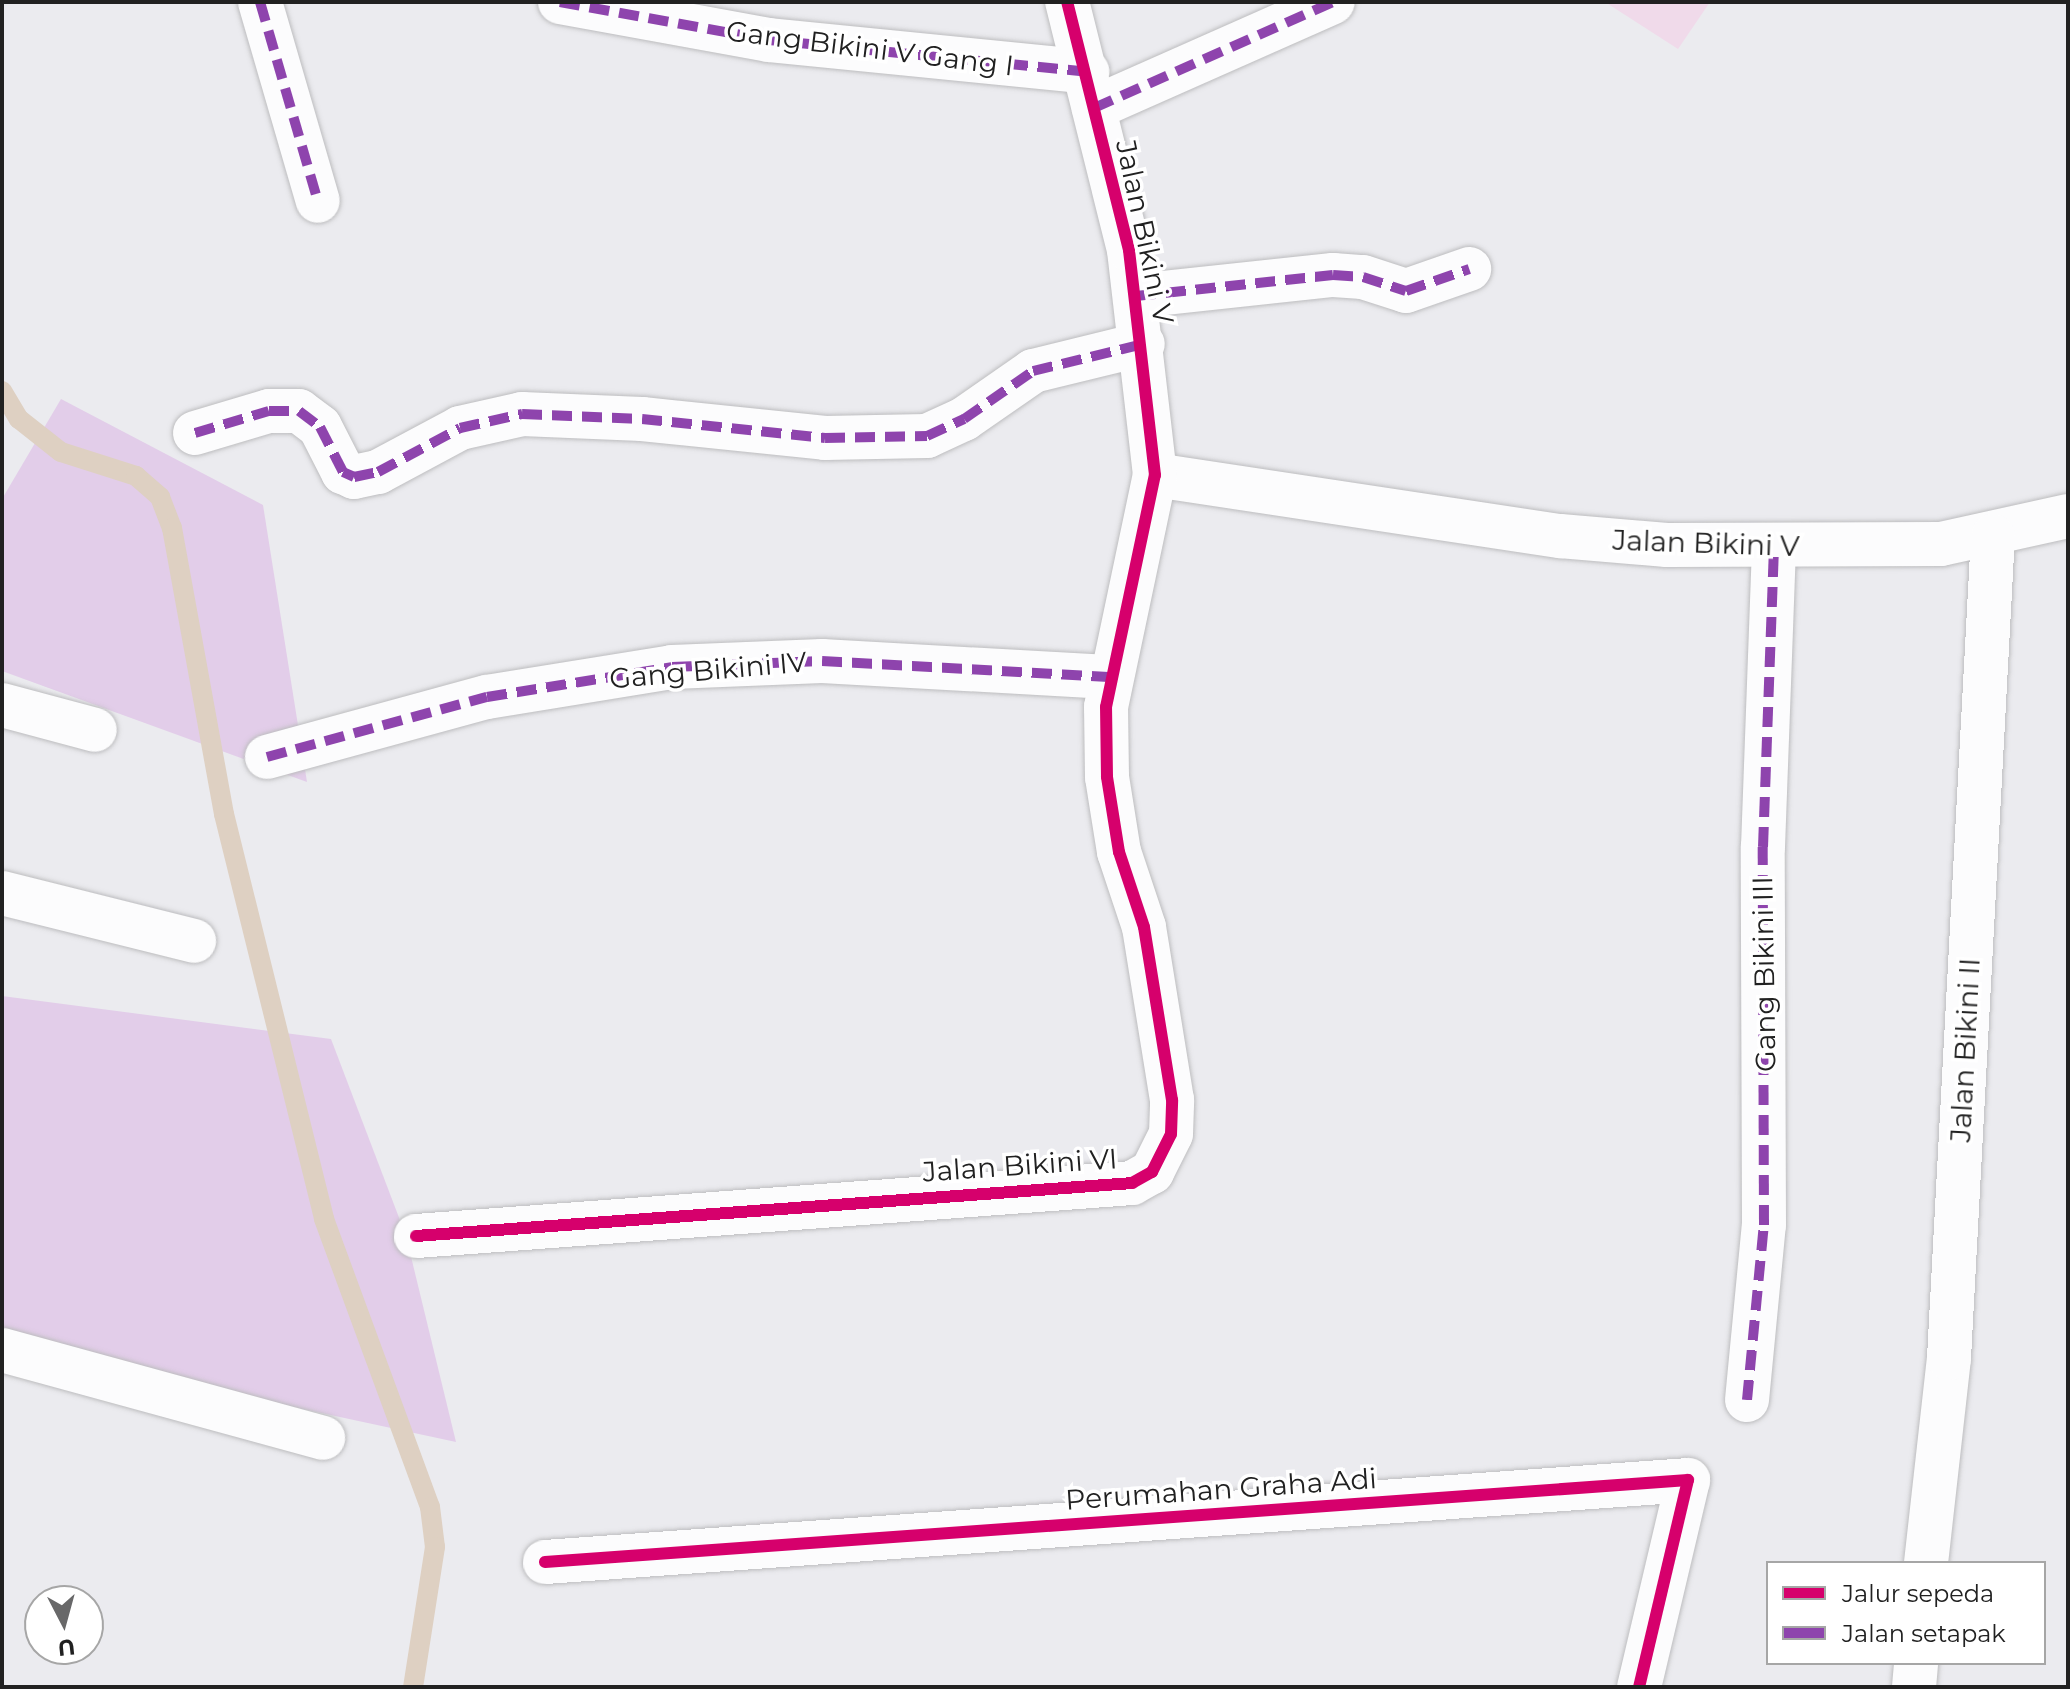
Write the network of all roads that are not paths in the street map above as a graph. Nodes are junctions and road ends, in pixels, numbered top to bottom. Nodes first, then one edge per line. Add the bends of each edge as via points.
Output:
1 (260, 2) edge
2 (560, 2) edge
3 (1067, 2) edge
4 (1333, 2) edge
5 (1090, 90) junction
6 (318, 201) dead end
7 (1469, 269) dead end
8 (1136, 296) junction
9 (1143, 344) junction
10 (195, 433) dead end
11 (1155, 475) junction
12 (2068, 516) edge
13 (1993, 536) junction
14 (1774, 547) junction
15 (1109, 677) junction
16 (2, 705) edge
17 (95, 730) dead end
18 (267, 757) dead end
19 (2, 893) edge
20 (194, 941) dead end
21 (416, 1236) dead end
22 (2, 1350) edge
23 (1747, 1400) dead end
24 (323, 1438) dead end
25 (1926, 1561) edge
26 (545, 1562) dead end
27 (1916, 1665) edge
28 (1639, 1687) edge
29 (1914, 1687) edge

1 - 6 street
2 - 5 street, Gang Bikini V Gang I
3 - 5 street, Jalan Bikini V
4 - 5 street
5 - 8 street, Jalan Bikini V
7 - 8 street via 1406,291 1363,277 1333,275
8 - 9 street, Jalan Bikini V
9 - 10 street via 1033,371 964,419 927,436 825,438 642,419 522,414 460,428 378,472 354,477 343,472 320,427 299,411 269,411
9 - 11 street, Jalan Bikini V
11 - 14 street, Jalan Bikini V via 1560,536
11 - 15 street, Jalan Bikini VI via 1135,584
12 - 13 street, Jalan Bikini V
13 - 14 street, Jalan Bikini V via 1941,544
13 - 25 street, Jalan Bikini II via 1949,1358
14 - 23 street, Gang Bikini III via 1763,847 1764,1225
15 - 18 street, Gang Bikini IV via 822,661 672,667 487,697
15 - 21 street, Jalan Bikini VI via 1107,777 1119,852 1144,927 1172,1100 1171,1134 1152,1172 1132,1183
16 - 17 street
19 - 20 street
22 - 24 street
26 - 28 street, Perumahan Graha Adi via 1688,1480
27 - 29 street

